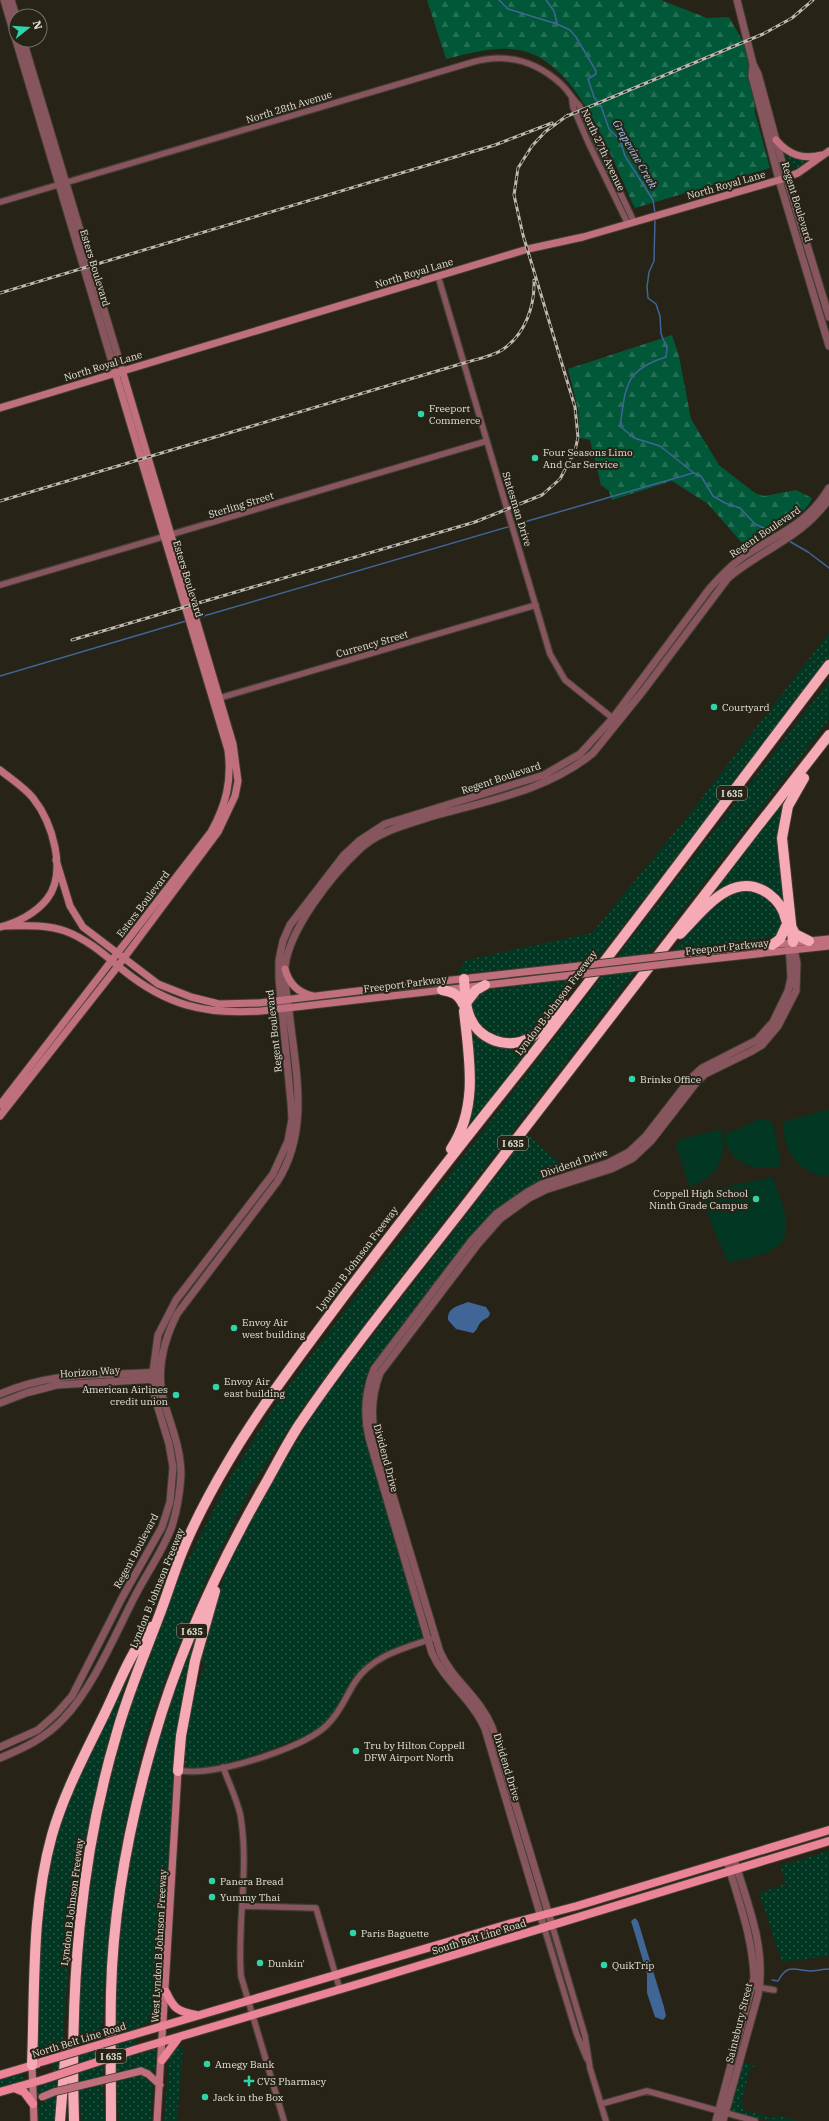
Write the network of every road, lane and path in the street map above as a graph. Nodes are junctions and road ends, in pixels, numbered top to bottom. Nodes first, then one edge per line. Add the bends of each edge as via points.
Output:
1 (4, 0) edge
2 (738, 0) edge
3 (25, 48) edge
4 (753, 64) junction
5 (32, 82) junction
6 (572, 99) junction
7 (595, 138) junction
8 (776, 140) junction
9 (588, 142) junction
10 (828, 152) edge
11 (787, 178) junction
12 (779, 180) junction
13 (62, 184) junction
14 (0, 202) edge
15 (631, 223) junction
16 (438, 276) junction
17 (829, 317) edge
18 (829, 346) edge
19 (118, 371) junction
20 (0, 408) edge
21 (487, 441) junction
22 (829, 488) edge
23 (825, 501) edge
24 (809, 519) junction
25 (168, 537) junction
26 (0, 586) edge
27 (536, 605) junction
28 (667, 654) junction
29 (829, 665) edge
30 (216, 699) junction
31 (615, 721) junction
32 (829, 735) edge
33 (829, 739) edge
34 (0, 770) edge
35 (56, 860) junction
36 (634, 920) junction
37 (788, 926) junction
38 (2, 927) edge
39 (829, 939) edge
40 (809, 941) junction
41 (772, 945) junction
42 (791, 946) junction
43 (829, 946) edge
44 (120, 956) junction
45 (112, 961) junction
46 (118, 966) junction
47 (285, 969) junction
48 (644, 971) junction
49 (462, 983) junction
50 (485, 985) junction
51 (442, 990) junction
52 (315, 997) junction
53 (173, 1001) junction
54 (206, 1001) junction
55 (284, 1001) junction
56 (465, 1003) junction
57 (285, 1008) junction
58 (2, 1105) edge
59 (0, 1116) edge
60 (411, 1208) junction
61 (157, 1375) junction
62 (41, 1380) junction
63 (43, 1388) junction
64 (0, 1394) edge
65 (0, 1403) edge
66 (220, 1567) junction
67 (158, 1618) junction
68 (432, 1639) junction
69 (0, 1747) edge
70 (0, 1758) edge
71 (223, 1767) junction
72 (178, 1771) junction
73 (829, 1830) edge
74 (829, 1841) edge
75 (730, 1860) junction
76 (733, 1870) junction
77 (242, 1906) junction
78 (544, 1914) junction
79 (548, 1926) junction
80 (336, 1975) junction
81 (756, 1987) junction
82 (340, 1990) junction
83 (774, 1990) dead end
84 (166, 1992) junction
85 (247, 2001) junction
86 (196, 2015) junction
87 (252, 2016) junction
88 (72, 2019) junction
89 (164, 2025) junction
90 (179, 2037) junction
91 (163, 2042) junction
92 (162, 2060) junction
93 (37, 2064) junction
94 (0, 2075) edge
95 (32, 2082) junction
96 (160, 2085) junction
97 (14, 2088) junction
98 (0, 2092) edge
99 (33, 2104) junction
100 (601, 2104) junction
101 (722, 2112) junction
102 (34, 2121) edge
103 (60, 2121) edge
104 (74, 2121) edge
105 (111, 2121) edge
106 (157, 2121) edge
107 (284, 2121) edge
108 (606, 2121) edge
109 (716, 2121) edge
110 (723, 2121) edge
111 (755, 2121) edge

1 - 5 street, Esters Boulevard
2 - 4 street, Regent Boulevard
3 - 5 street, Esters Boulevard
4 - 8 street, Regent Boulevard
4 - 12 street, Regent Boulevard via 752,76
5 - 13 street, Esters Boulevard
6 - 7 street, North 27th Avenue via 579,105
6 - 9 street, North 27th Avenue via 573,108
6 - 13 street, North 28th Avenue via 561,84 534,65 511,58 480,60
7 - 9 street
7 - 15 street, North 27th Avenue
8 - 10 main road via 787,151 798,156 812,157
8 - 11 street, Regent Boulevard
9 - 15 street, North 27th Avenue
10 - 11 main road, North Royal Lane
11 - 12 main road, North Royal Lane
11 - 17 street, Regent Boulevard
12 - 15 main road, North Royal Lane
12 - 18 street, Regent Boulevard
13 - 14 street, North 28th Avenue
13 - 19 street, Esters Boulevard
15 - 16 main road, North Royal Lane via 528,249
16 - 19 main road, North Royal Lane
16 - 21 street, Statesman Drive
19 - 20 main road, North Royal Lane
19 - 25 main road, Esters Boulevard
21 - 25 street, Sterling Street
21 - 27 street, Statesman Drive
22 - 23 street, Regent Boulevard
23 - 24 street, Regent Boulevard
24 - 28 street, Regent Boulevard via 790,539 744,564 728,578
24 - 28 street, Regent Boulevard via 749,553 725,573 710,588
25 - 26 street, Sterling Street
25 - 30 main road, Esters Boulevard
27 - 30 street, Currency Street
27 - 31 street, Statesman Drive via 550,654 559,672 579,693
28 - 31 street, Regent Boulevard
29 - 36 highway, Lyndon B Johnson Freeway / I 635
30 - 44 main road, Esters Boulevard via 230,765 225,803 211,832
31 - 47 street, Regent Boulevard via 593,753 569,771 553,779 398,827 371,840 349,861 306,913 292,944
31 - 55 street, Regent Boulevard via 580,754 544,776 401,818 377,828 358,841 344,855 290,925 279,960
32 - 48 highway, I 635
33 - 37 highway via 797,788 784,819 782,850
34 - 35 main road via 27,791 43,814 54,841
35 - 38 main road via 54,884 47,898 26,917
35 - 44 main road, Freeport Parkway via 66,897 74,915 83,927
36 - 56 highway via 534,1036 524,1041 509,1044 487,1037 473,1023
36 - 60 highway, Lyndon B Johnson Freeway / I 635
37 - 40 highway via 795,934
37 - 41 highway via 780,939
37 - 42 highway
37 - 48 highway via 782,909 767,893 745,886 730,888 712,901
38 - 45 main road, Freeport Parkway via 47,927 63,930 86,941
39 - 40 main road, Freeport Parkway
40 - 42 main road, Freeport Parkway
41 - 42 main road, Freeport Parkway
41 - 49 main road, Freeport Parkway, bridge via 570,967
42 - 43 main road, Freeport Parkway
42 - 50 main road, Freeport Parkway, bridge via 683,962
42 - 68 street, Dividend Drive via 791,978 788,991 773,1022 757,1040 691,1078 668,1113 638,1145 620,1158 542,1184 496,1214 480,1231 380,1373 373,1394 372,1416 375,1436
44 - 45 main road, Esters Boulevard
44 - 46 main road, Esters Boulevard
44 - 54 main road, Freeport Parkway via 158,984
45 - 46 main road, Freeport Parkway
45 - 58 main road, Esters Boulevard
46 - 53 main road, Freeport Parkway via 142,986
46 - 58 main road, Esters Boulevard
47 - 52 main road via 290,983
47 - 55 street, Regent Boulevard
48 - 66 highway, I 635 via 317,1400 280,1455
49 - 50 main road, Freeport Parkway
49 - 51 main road, Freeport Parkway
49 - 52 main road, Freeport Parkway
49 - 56 highway
50 - 56 highway via 476,990
51 - 56 highway via 452,992
51 - 57 main road, Freeport Parkway
52 - 55 main road, Freeport Parkway
53 - 54 main road via 179,998
53 - 57 main road, Freeport Parkway via 204,1010 230,1013
54 - 55 main road, Freeport Parkway via 242,1004
55 - 57 street, Regent Boulevard
56 - 60 highway via 471,1088 466,1119 456,1141
57 - 61 street, Regent Boulevard via 299,1105 299,1123 294,1146 277,1182 177,1314 165,1341
58 - 59 main road, Esters Boulevard
60 - 67 highway, Lyndon B Johnson Freeway / I 635 via 299,1355 229,1459 184,1547
61 - 62 street, Horizon Way via 76,1375
61 - 63 street, Horizon Way via 69,1383
61 - 69 street, Regent Boulevard via 155,1398 173,1467 171,1494 162,1527 72,1696 38,1730
61 - 70 street, Regent Boulevard via 176,1437 181,1473 177,1504 166,1538 76,1703 64,1718 42,1737
62 - 63 street
62 - 64 street, Horizon Way
63 - 65 street, Horizon Way
66 - 72 highway via 195,1661 181,1736
66 - 105 highway, I 635 via 188,1642 156,1730 132,1829 113,1957
67 - 88 highway, Lyndon B Johnson Freeway / I 635 via 135,1674 97,1809 83,1889
67 - 93 highway via 138,1643 77,1771 52,1835 38,1916
68 - 71 street via 384,1656 368,1668 356,1681 343,1706 329,1724 311,1738 285,1749
68 - 78 street, Dividend Drive via 438,1666 481,1719 505,1784
71 - 72 street via 202,1772
71 - 77 street via 241,1817 244,1841
72 - 84 main road, West Lyndon B Johnson Freeway
73 - 75 main road, South Belt Line Road
74 - 76 main road, South Belt Line Road
75 - 76 street, Saintsbury Street
75 - 78 main road, South Belt Line Road
76 - 79 main road, South Belt Line Road
76 - 81 street, Saintsbury Street via 753,1955
77 - 80 street via 316,1908
77 - 85 street via 239,1954
78 - 79 street, Dividend Drive
78 - 80 main road, South Belt Line Road
79 - 82 main road, South Belt Line Road
79 - 100 street, Dividend Drive via 577,2035
80 - 82 street
80 - 85 main road, South Belt Line Road
81 - 83 street
81 - 101 street, Saintsbury Street
82 - 87 main road, South Belt Line Road
84 - 86 main road via 172,2004 181,2012
84 - 89 main road, West Lyndon B Johnson Freeway
85 - 86 main road, South Belt Line Road
85 - 87 street
86 - 89 main road, South Belt Line Road
87 - 90 main road, South Belt Line Road
87 - 107 street
88 - 103 highway via 66,2045
88 - 104 highway, Lyndon B Johnson Freeway / I 635
89 - 91 main road, West Lyndon B Johnson Freeway
89 - 93 main road, North Belt Line Road, bridge
90 - 91 main road, South Belt Line Road
90 - 92 main road
91 - 92 main road, West Lyndon B Johnson Freeway
91 - 95 main road, South Belt Line Road, bridge
92 - 96 main road, West Lyndon B Johnson Freeway
93 - 94 main road, North Belt Line Road
93 - 95 main road
95 - 97 main road
95 - 99 main road
96 - 99 main road, bridge via 141,2071 54,2092
96 - 106 main road, West Lyndon B Johnson Freeway
97 - 98 main road
97 - 99 main road via 24,2092
99 - 102 main road
100 - 101 street via 647,2091
100 - 108 street, Dividend Drive
101 - 109 street, Saintsbury Street
101 - 110 street, Saintsbury Street
101 - 111 street

